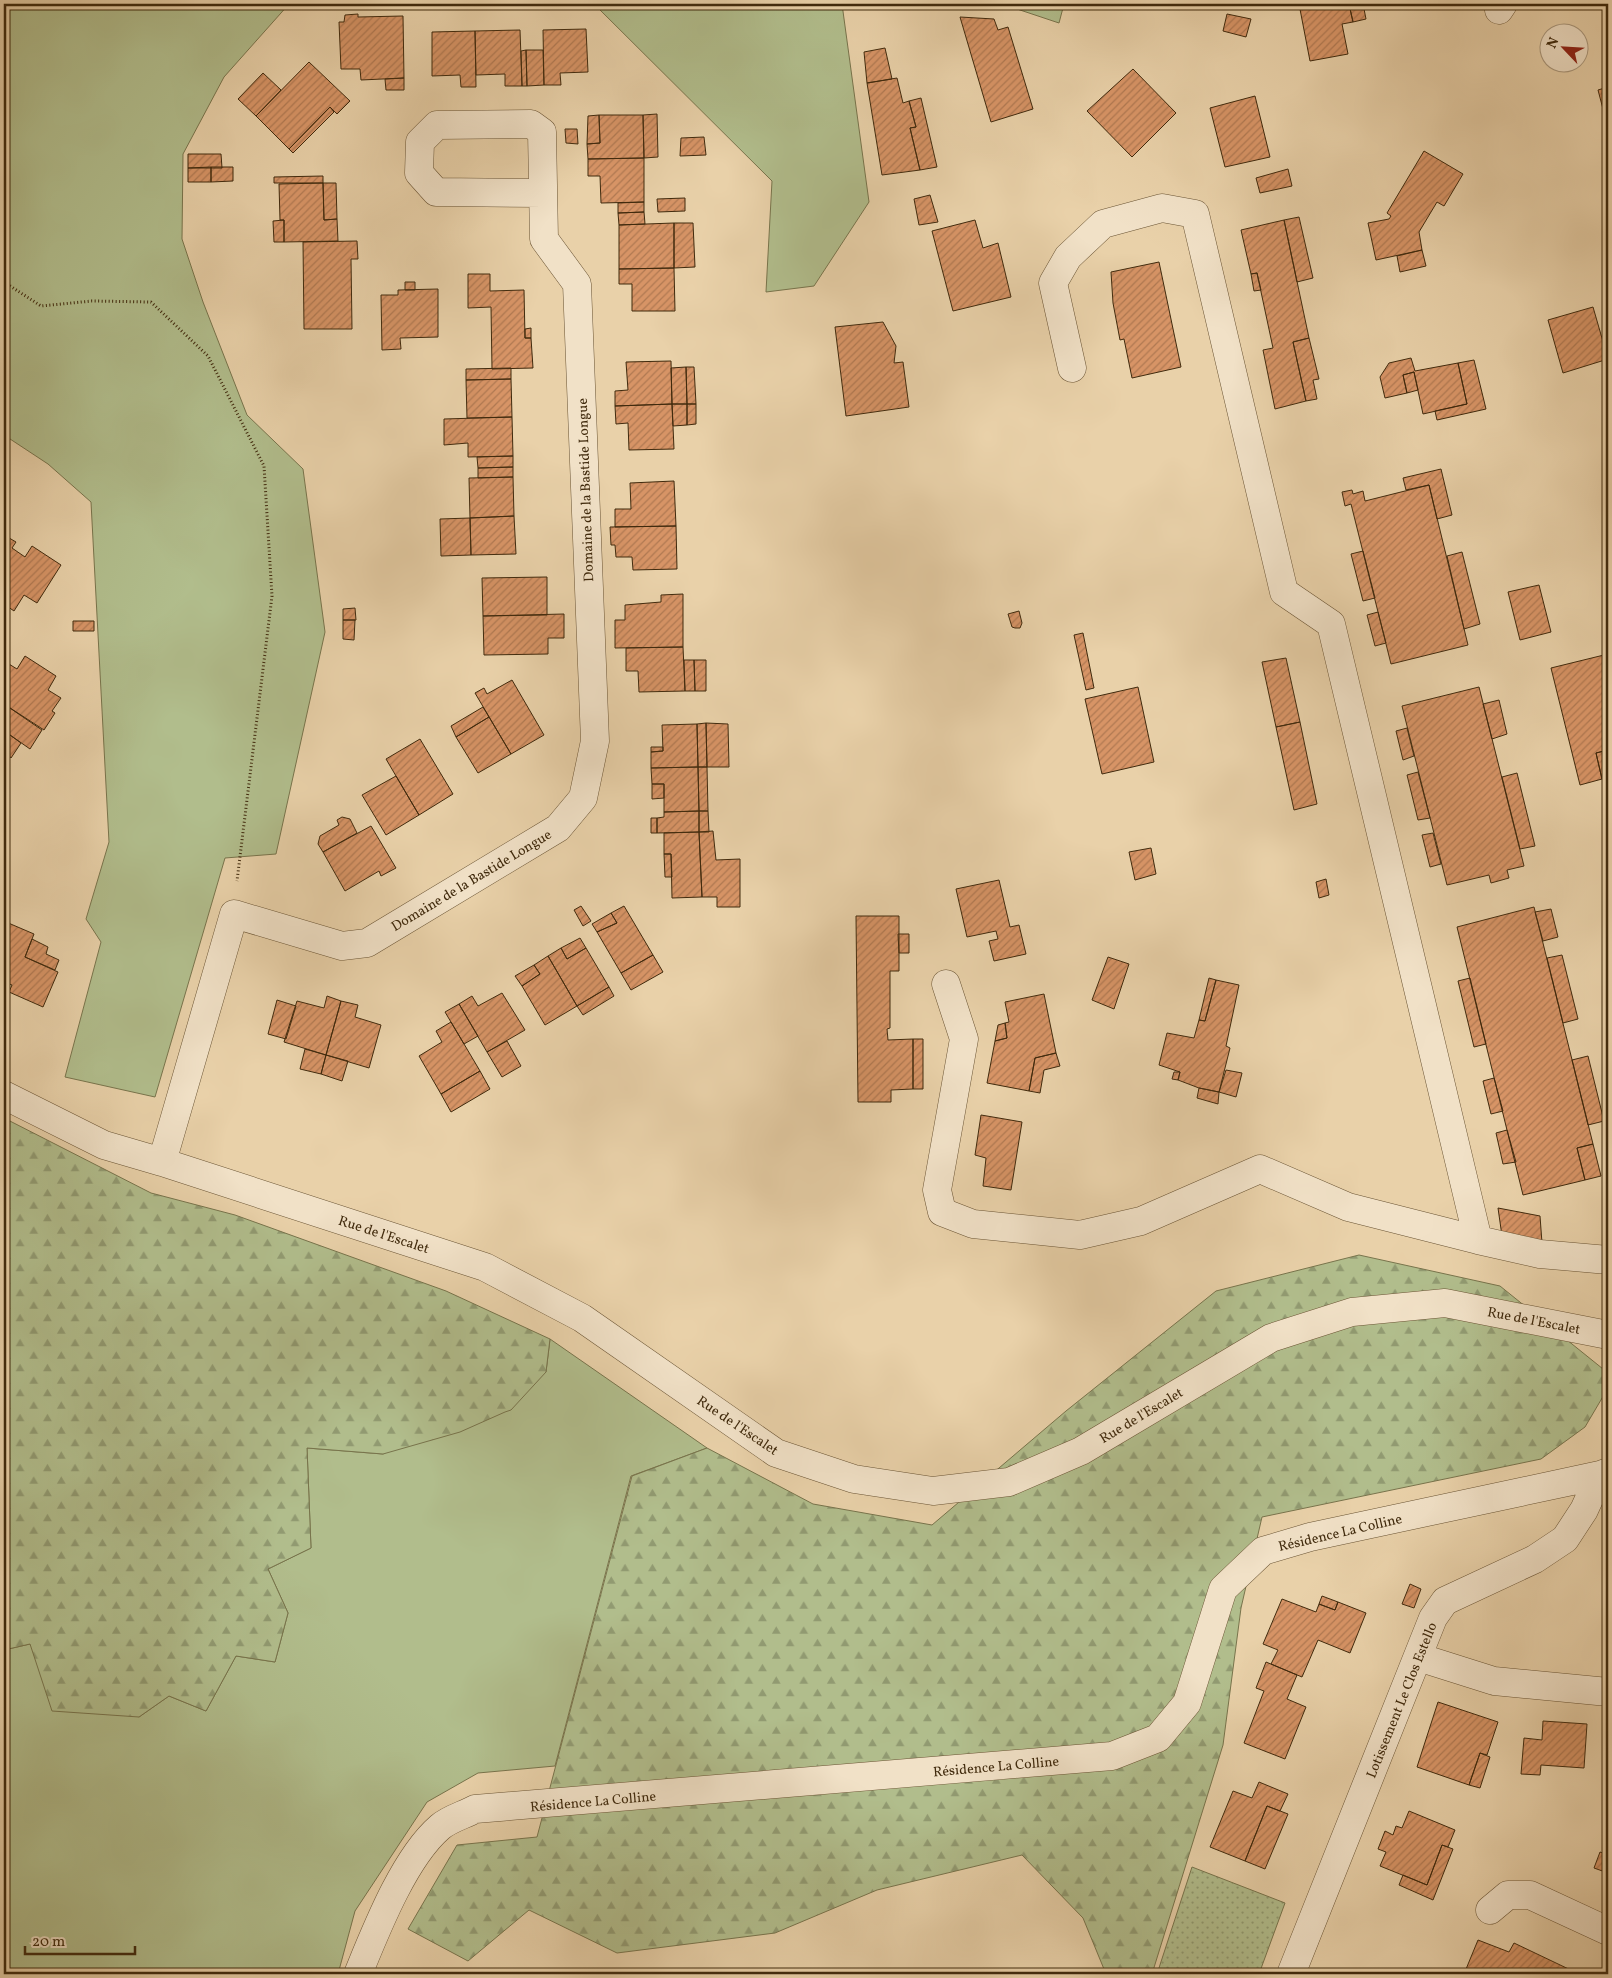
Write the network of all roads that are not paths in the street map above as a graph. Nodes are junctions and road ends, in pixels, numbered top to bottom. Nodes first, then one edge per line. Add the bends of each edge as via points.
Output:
1 (543, 193) junction
2 (1072, 368) dead end
3 (946, 984) dead end
4 (4, 1095) edge
5 (162, 1162) junction
6 (1478, 1240) junction
7 (1608, 1260) edge
8 (1608, 1335) edge
9 (1604, 1474) edge
10 (1418, 1657) junction
11 (1608, 1692) edge
12 (1490, 1910) dead end
13 (1608, 1931) edge
14 (358, 1974) edge
15 (1291, 1974) edge

1 - 1 street, Domaine de la Bastide Longue via 542,132 531,124 437,125 420,142 419,173 436,192
1 - 5 street, Domaine de la Bastide Longue via 544,239 577,284 594,741 583,798 558,828 367,942 342,946 234,914
2 - 6 street via 1053,283 1068,257 1103,224 1162,208 1195,214 1284,592 1331,624
3 - 6 street via 964,1039 937,1190 942,1212 973,1224 1080,1234 1141,1221 1260,1169 1348,1207
4 - 5 street, Rue de l'Escalet via 104,1145
5 - 8 street, Rue de l'Escalet via 485,1267 582,1318 776,1453 854,1479 933,1492 1009,1482 1081,1451 1271,1338 1352,1312 1445,1303
6 - 7 street via 1540,1254
9 - 10 street, Lotissement Le Clos Estello via 1565,1539 1535,1559 1445,1601 1433,1618
9 - 14 street, Résidence La Colline via 1310,1537 1263,1551 1223,1588 1187,1703 1158,1738 1112,1756 475,1809 441,1827 413,1860 377,1927
10 - 11 street via 1494,1681
10 - 15 street, Lotissement Le Clos Estello
12 - 13 street via 1508,1895 1530,1895

